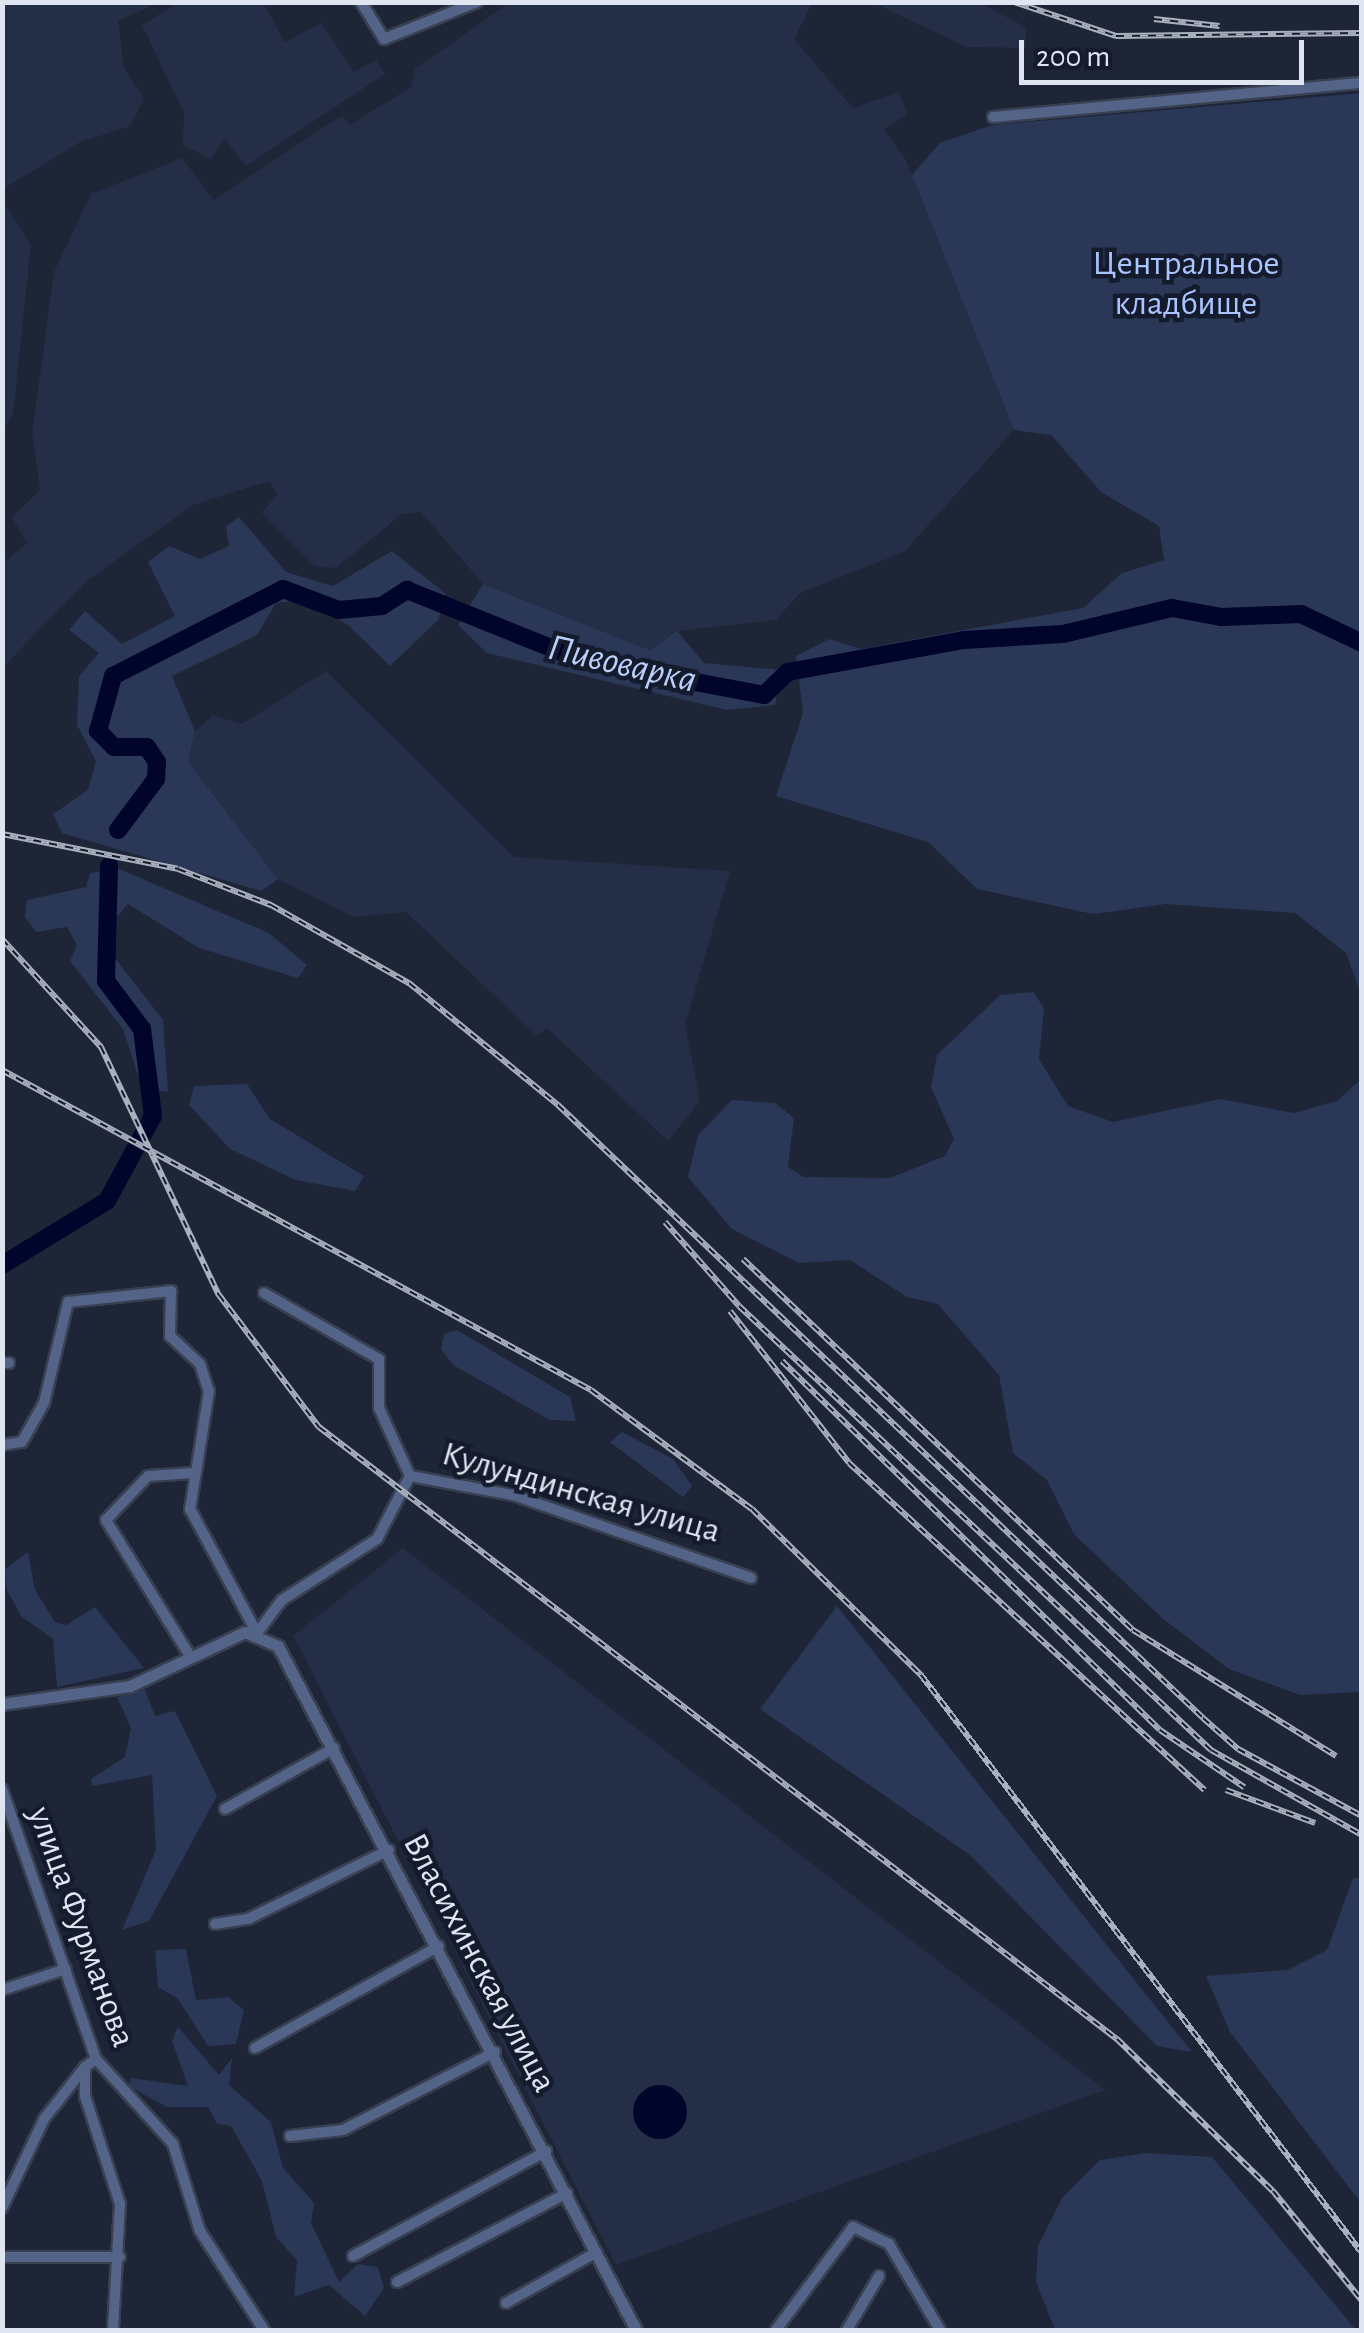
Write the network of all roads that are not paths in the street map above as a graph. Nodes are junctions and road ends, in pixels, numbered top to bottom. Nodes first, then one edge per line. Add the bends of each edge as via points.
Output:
1 (361, 2) edge
2 (477, 2) edge
3 (1362, 83) edge
4 (992, 117) dead end
5 (264, 1293) dead end
6 (2, 1445) edge
7 (193, 1473) junction
8 (410, 1476) junction
9 (751, 1578) dead end
10 (257, 1634) junction
11 (190, 1656) junction
12 (2, 1704) edge
13 (334, 1748) junction
14 (2, 1789) edge
15 (225, 1808) dead end
16 (389, 1850) junction
17 (215, 1924) dead end
18 (440, 1946) junction
19 (66, 1969) junction
20 (2, 1990) edge
21 (255, 2048) dead end
22 (496, 2052) junction
23 (96, 2059) junction
24 (85, 2067) junction
25 (290, 2136) dead end
26 (546, 2151) junction
27 (567, 2193) junction
28 (2, 2208) edge
29 (597, 2252) junction
30 (353, 2256) dead end
31 (2, 2257) edge
32 (120, 2258) junction
33 (878, 2276) dead end
34 (397, 2282) dead end
35 (506, 2303) dead end
36 (113, 2330) edge
37 (264, 2330) edge
38 (636, 2330) edge
39 (776, 2330) edge
40 (847, 2330) edge
41 (940, 2330) edge

1 - 2 street via 384,39
3 - 4 street
5 - 8 street, Кулундинская улица via 378,1359 379,1408
6 - 7 street, Власихинская улица via 22,1442 39,1414 68,1302 172,1291 170,1336 208,1376
7 - 10 street, Власихинская улица via 190,1509 203,1544
7 - 11 street via 148,1476 106,1520
8 - 9 street, Кулундинская улица via 513,1495
8 - 10 street via 377,1539 282,1600
10 - 11 street
10 - 13 street, Власихинская улица via 286,1657
11 - 12 street via 106,1693
13 - 15 street
13 - 16 street, Власихинская улица
14 - 19 street, улица Фурманова
16 - 17 street via 248,1919
16 - 18 street, Власихинская улица
18 - 21 street
18 - 22 street, Власихинская улица
19 - 20 street
19 - 23 street, улица Фурманова
22 - 25 street via 343,2130
22 - 26 street, Власихинская улица
23 - 24 street
23 - 37 street, улица Фурманова via 173,2144 200,2231
24 - 28 street via 44,2119
24 - 32 street via 85,2096 120,2204
26 - 27 street, Власихинская улица
26 - 30 street
27 - 29 street, Власихинская улица
27 - 34 street
29 - 35 street
29 - 38 street, Власихинская улица
31 - 32 street
32 - 36 street
33 - 40 street
39 - 41 street via 853,2227 889,2244

